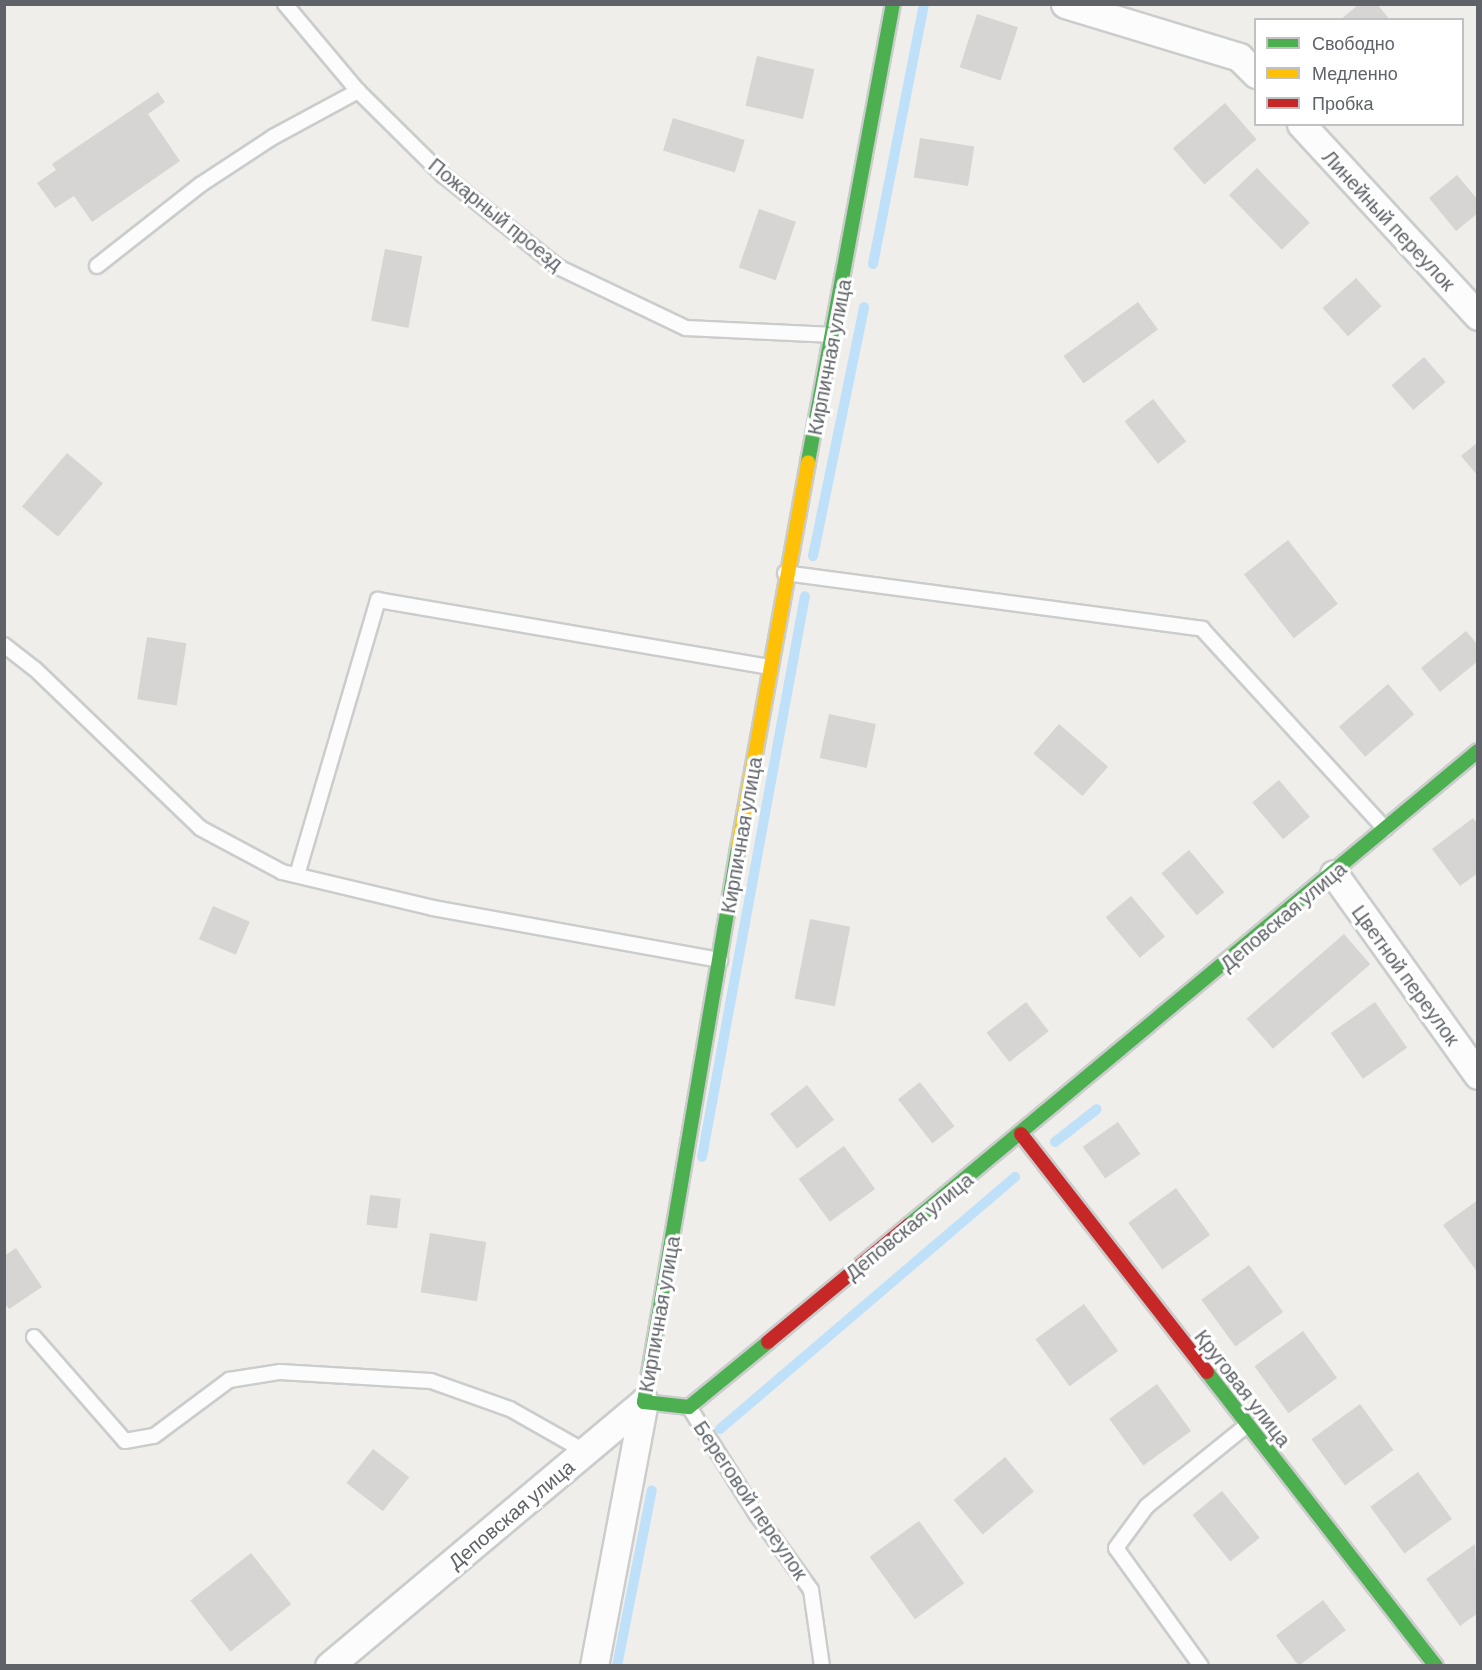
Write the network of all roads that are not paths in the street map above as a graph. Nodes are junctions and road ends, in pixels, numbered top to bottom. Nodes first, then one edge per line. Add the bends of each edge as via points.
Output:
1 (285, 4) edge
2 (893, 4) edge
3 (1065, 4) edge
4 (1254, 72) edge
5 (358, 91) junction
6 (1303, 126) edge
7 (97, 266) dead end
8 (1478, 316) edge
9 (834, 335) junction
10 (785, 573) junction
11 (4, 645) edge
12 (770, 667) junction
13 (1478, 751) edge
14 (1385, 829) junction
15 (1334, 874) junction
16 (297, 875) junction
17 (720, 960) junction
18 (1478, 1075) edge
19 (1021, 1134) junction
20 (34, 1337) dead end
21 (644, 1402) junction
22 (689, 1407) junction
23 (1247, 1425) junction
24 (586, 1452) junction
25 (329, 1665) edge
26 (594, 1665) edge
27 (822, 1665) edge
28 (1201, 1665) edge
29 (1436, 1665) edge

1 - 5 lane, Пожарный проезд
2 - 9 street, Кирпичная улица
3 - 4 street via 1239,57
5 - 7 lane via 273,137 200,184
5 - 9 lane, Пожарный проезд via 443,175 558,267 686,328
6 - 8 street, Линейный переулок
9 - 10 street, Кирпичная улица
10 - 12 street, Кирпичная улица
10 - 14 lane via 1202,629
11 - 16 lane via 35,669 200,828 282,872
12 - 16 lane via 378,600
12 - 17 street, Кирпичная улица
13 - 14 street, Деповская улица
14 - 15 street, Деповская улица
15 - 18 street, Цветной переулок
15 - 19 street, Деповская улица
16 - 17 lane via 501,921
17 - 21 street, Кирпичная улица
19 - 22 street, Деповская улица
19 - 23 street, Круговая улица
20 - 24 lane via 125,1441 154,1436 229,1380 280,1372 431,1382 510,1409
21 - 22 street
21 - 24 street, Деповская улица
21 - 26 street, Кирпичная улица
22 - 27 lane, Береговой переулок via 757,1515 811,1590
23 - 28 lane via 1147,1506 1116,1548
23 - 29 street, Круговая улица
24 - 25 street, Деповская улица

